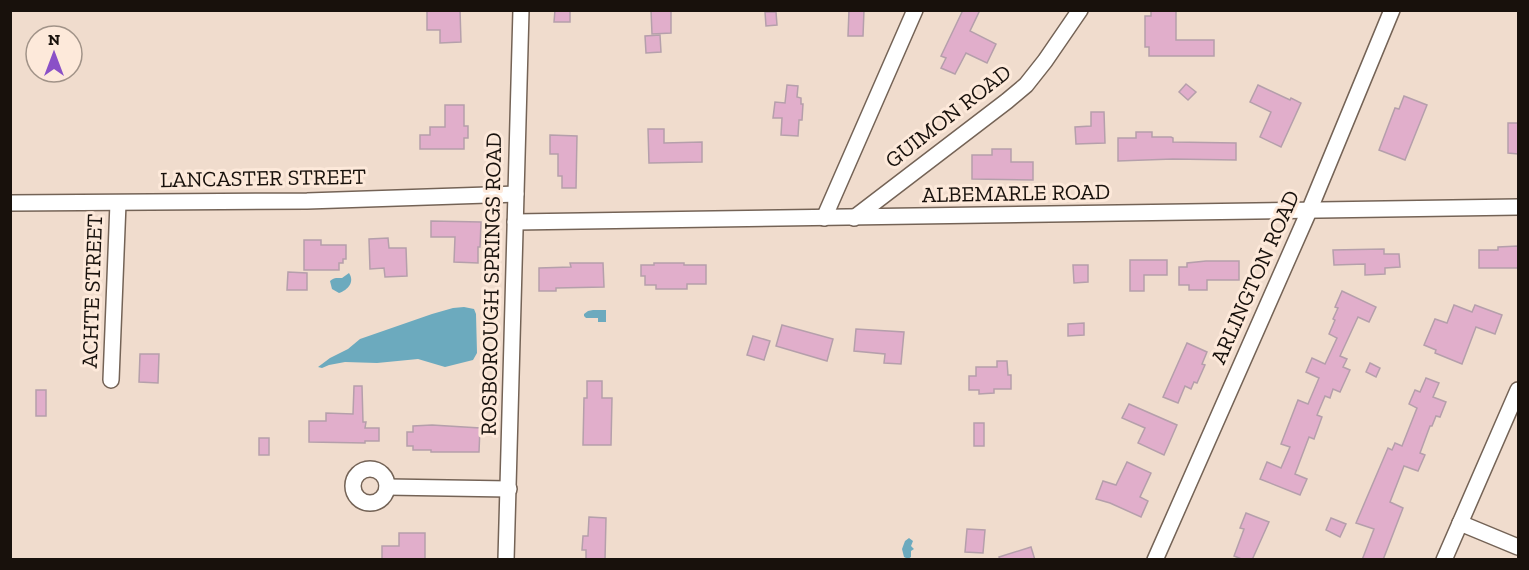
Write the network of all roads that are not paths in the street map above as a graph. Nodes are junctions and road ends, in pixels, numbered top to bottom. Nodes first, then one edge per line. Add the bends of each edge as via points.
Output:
1 (521, 10) edge
2 (915, 10) edge
3 (1080, 10) edge
4 (1392, 10) edge
5 (516, 195) junction
6 (118, 202) junction
7 (10, 203) edge
8 (1518, 207) edge
9 (1308, 211) junction
10 (824, 218) junction
11 (854, 218) junction
12 (515, 222) junction
13 (111, 380) dead end
14 (1518, 390) edge
15 (387, 487) dead end
16 (509, 489) junction
17 (1460, 524) junction
18 (1518, 547) edge
19 (506, 560) edge
20 (1155, 560) edge
21 (1444, 560) edge

1 - 5 street, ROSBOROUGH SPRINGS ROAD
2 - 10 street
3 - 11 street, GUIMON ROAD via 1026,85
4 - 9 street, ARLINGTON ROAD
5 - 6 street, LANCASTER STREET
5 - 12 street, ROSBOROUGH SPRINGS ROAD
6 - 7 street, LANCASTER STREET
6 - 13 street, ACHTE STREET
8 - 9 street, ALBEMARLE ROAD
9 - 11 street, ALBEMARLE ROAD
9 - 20 street, ARLINGTON ROAD
10 - 11 street, ALBEMARLE ROAD
10 - 12 street, ALBEMARLE ROAD
12 - 16 street, ROSBOROUGH SPRINGS ROAD
14 - 17 street
15 - 16 street
16 - 19 street, ROSBOROUGH SPRINGS ROAD
17 - 18 street
17 - 21 street

